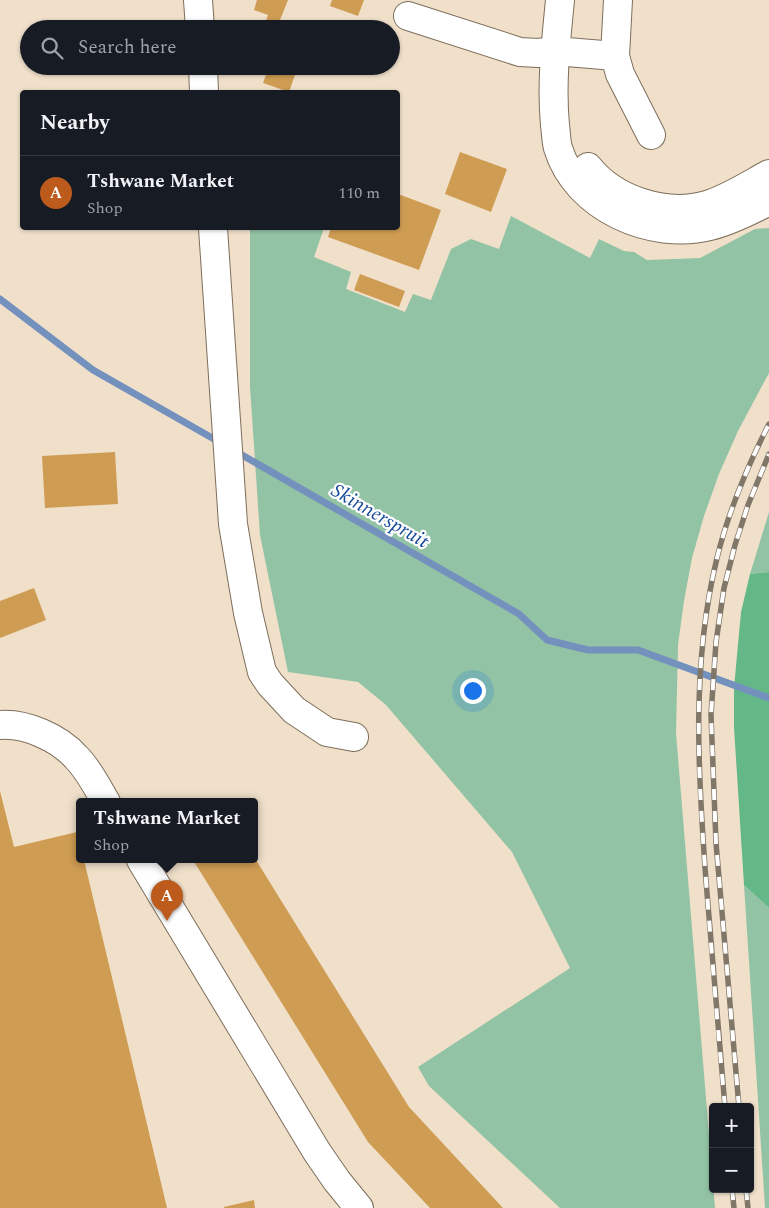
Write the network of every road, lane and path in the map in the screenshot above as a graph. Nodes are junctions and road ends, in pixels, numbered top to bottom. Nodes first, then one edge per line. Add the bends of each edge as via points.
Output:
1 (198, 0) edge
2 (560, 0) edge
3 (618, 0) edge
4 (408, 16) dead end
5 (199, 20) edge
6 (555, 51) junction
7 (615, 56) junction
8 (203, 75) edge
9 (204, 90) edge
10 (554, 113) junction
11 (651, 135) dead end
12 (769, 174) edge
13 (769, 201) edge
14 (213, 230) edge
15 (0, 726) edge
16 (354, 737) dead end
17 (104, 798) edge
18 (143, 863) edge
19 (359, 1208) edge

1 - 5 street
2 - 6 street
3 - 7 street
4 - 6 street via 520,52 538,54
6 - 7 street
6 - 10 street
7 - 11 street via 620,74
8 - 9 street
10 - 12 street via 571,145 595,176 612,189 651,206 678,209 706,205
10 - 13 street via 558,147 573,176 591,196 623,217 654,227 694,228 732,218
14 - 16 street via 232,524 262,672 294,710 327,732
15 - 17 street via 28,729 58,743 76,756
18 - 19 street via 318,1152

